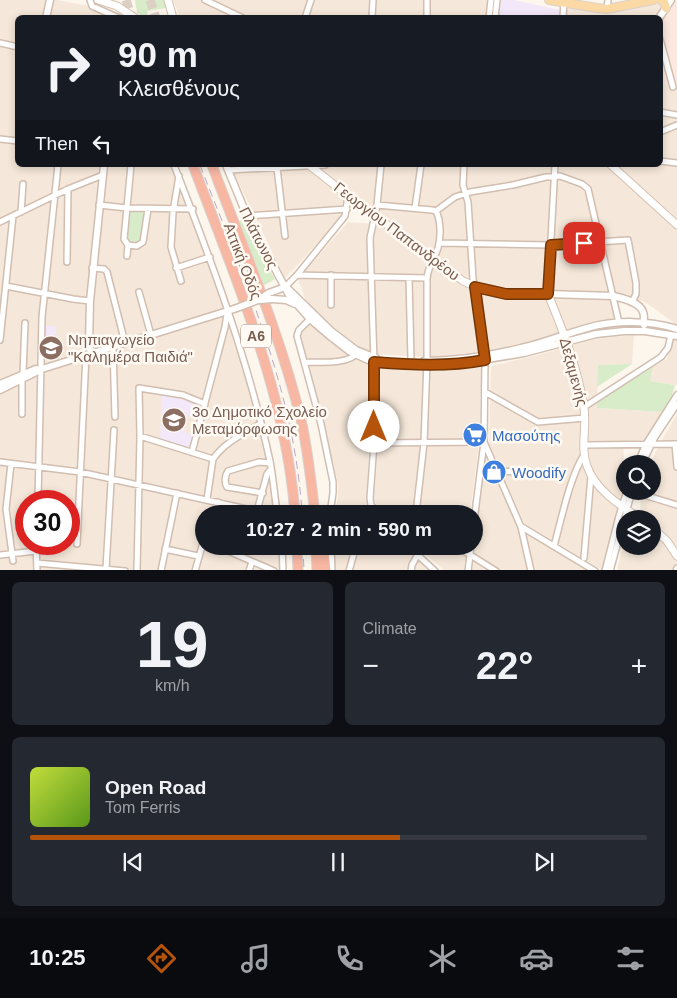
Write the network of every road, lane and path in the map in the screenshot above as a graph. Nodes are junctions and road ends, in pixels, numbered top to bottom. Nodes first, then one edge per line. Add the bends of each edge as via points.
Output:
1 (50, 0) edge
2 (90, 0) edge
3 (98, 0) edge
4 (168, 0) edge
5 (205, 0) edge
6 (310, 0) edge
7 (373, 0) edge
8 (427, 0) edge
9 (491, 0) edge
10 (497, 0) edge
11 (549, 0) edge
12 (608, 0) edge
13 (653, 0) edge
14 (661, 0) edge
15 (671, 0) edge
16 (564, 1) edge
17 (666, 8) junction
18 (607, 9) junction
19 (47, 15) edge
20 (112, 15) edge
21 (130, 15) edge
22 (172, 15) edge
23 (237, 15) edge
24 (306, 15) edge
25 (372, 15) edge
26 (427, 15) edge
27 (489, 15) edge
28 (495, 15) edge
29 (563, 15) edge
30 (661, 15) edge
31 (0, 43) edge
32 (15, 46) edge
33 (663, 51) edge
34 (672, 87) dead end
35 (663, 113) edge
36 (677, 115) edge
37 (677, 126) edge
38 (663, 131) edge
39 (0, 139) edge
40 (15, 141) edge
41 (663, 161) edge
42 (677, 163) edge
43 (58, 167) edge
44 (104, 167) edge
45 (131, 167) edge
46 (175, 167) edge
47 (193, 167) edge
48 (213, 167) edge
49 (288, 167) edge
50 (312, 167) edge
51 (380, 167) edge
52 (422, 167) edge
53 (464, 167) edge
54 (555, 167) edge
55 (613, 167) edge
56 (228, 168) edge
57 (277, 168) junction
58 (103, 175) junction
59 (179, 176) junction
60 (554, 176) junction
61 (23, 184) dead end
62 (68, 189) junction
63 (466, 193) junction
64 (56, 195) junction
65 (348, 196) junction
66 (99, 205) junction
67 (377, 205) junction
68 (127, 208) junction
69 (148, 208) junction
70 (347, 208) junction
71 (415, 208) junction
72 (174, 209) junction
73 (193, 209) junction
74 (436, 211) junction
75 (21, 212) junction
76 (282, 214) junction
77 (13, 216) junction
78 (247, 216) junction
79 (374, 216) junction
80 (0, 222) edge
81 (677, 225) edge
82 (285, 236) dead end
83 (600, 242) junction
84 (439, 244) junction
85 (471, 245) junction
86 (551, 245) junction
87 (128, 246) junction
88 (127, 256) dead end
89 (210, 257) junction
90 (432, 259) junction
91 (67, 262) dead end
92 (92, 268) junction
93 (176, 268) junction
94 (297, 275) junction
95 (331, 275) junction
96 (370, 277) junction
97 (408, 278) junction
98 (427, 278) junction
99 (181, 281) dead end
100 (6, 286) junction
101 (285, 286) junction
102 (475, 287) junction
103 (139, 292) dead end
104 (45, 293) junction
105 (548, 294) junction
106 (271, 296) junction
107 (613, 296) junction
108 (90, 301) junction
109 (632, 302) junction
110 (332, 305) dead end
111 (299, 306) junction
112 (231, 310) junction
113 (310, 319) junction
114 (25, 323) dead end
115 (619, 323) junction
116 (643, 323) junction
117 (677, 329) edge
118 (646, 331) junction
119 (151, 335) junction
120 (674, 336) edge
121 (565, 338) junction
122 (0, 340) edge
123 (124, 343) junction
124 (113, 347) junction
125 (358, 353) junction
126 (89, 355) junction
127 (485, 358) junction
128 (374, 360) junction
129 (411, 360) junction
130 (304, 362) junction
131 (427, 363) junction
132 (42, 369) junction
133 (23, 376) junction
134 (0, 384) edge
135 (0, 390) edge
136 (485, 392) junction
137 (677, 395) edge
138 (205, 404) junction
139 (677, 404) edge
140 (584, 407) junction
141 (22, 414) dead end
142 (115, 417) dead end
143 (585, 418) junction
144 (260, 424) junction
145 (114, 430) dead end
146 (303, 432) junction
147 (140, 436) junction
148 (484, 442) junction
149 (374, 443) junction
150 (424, 443) junction
151 (649, 444) junction
152 (676, 444) edge
153 (584, 445) junction
154 (192, 452) junction
155 (584, 455) junction
156 (642, 455) edge
157 (645, 455) edge
158 (213, 460) junction
159 (0, 462) edge
160 (11, 464) junction
161 (270, 466) junction
162 (40, 467) junction
163 (677, 467) edge
164 (497, 471) junction
165 (80, 472) junction
166 (548, 473) dead end
167 (591, 475) junction
168 (112, 479) junction
169 (140, 485) junction
170 (39, 490) edge
171 (79, 490) edge
172 (177, 493) junction
173 (263, 493) junction
174 (207, 499) junction
175 (625, 500) edge
176 (628, 500) edge
177 (661, 500) edge
178 (218, 502) junction
179 (217, 505) edge
180 (231, 505) edge
181 (259, 505) edge
182 (276, 505) edge
183 (295, 505) edge
184 (314, 505) edge
185 (319, 505) edge
186 (331, 505) edge
187 (371, 505) edge
188 (417, 505) edge
189 (476, 505) edge
190 (677, 505) edge
191 (624, 508) junction
192 (627, 510) edge
193 (521, 527) junction
194 (661, 535) edge
195 (554, 546) junction
196 (165, 549) junction
197 (12, 553) junction
198 (15, 553) edge
199 (0, 555) edge
200 (36, 555) edge
201 (237, 555) edge
202 (282, 555) edge
203 (297, 555) edge
204 (316, 555) edge
205 (324, 555) edge
206 (331, 555) edge
207 (353, 555) edge
208 (413, 555) edge
209 (418, 555) edge
210 (470, 555) joint
211 (198, 556) joint
212 (677, 556) edge
213 (584, 558) dead end
214 (13, 561) dead end
215 (252, 562) junction
216 (37, 563) junction
217 (37, 570) edge
218 (110, 570) edge
219 (125, 570) edge
220 (137, 570) edge
221 (161, 570) edge
222 (195, 570) edge
223 (250, 570) edge
224 (274, 570) edge
225 (283, 570) edge
226 (298, 570) edge
227 (317, 570) edge
228 (326, 570) edge
229 (332, 570) edge
230 (349, 570) edge
231 (411, 570) edge
232 (435, 570) edge
233 (468, 570) edge
234 (496, 570) edge
235 (531, 570) edge
236 (596, 570) edge
237 (605, 570) edge
238 (610, 570) edge

1 - 19 street
2 - 20 street via 92,6
3 - 21 main road via 117,6
4 - 22 main road
5 - 23 street
6 - 24 street
7 - 25 street
8 - 26 street
9 - 27 street
10 - 28 street
11 - 16 main road
12 - 18 street
13 - 18 main road
14 - 17 main road
15 - 17 street
16 - 18 main road
16 - 29 street
17 - 30 street
31 - 32 street
33 - 34 street
35 - 36 street
37 - 38 street
39 - 40 street
41 - 42 street
43 - 64 street
44 - 58 street
45 - 68 street
46 - 59 street
47 - 183 highway, Αττική Οδός / Α6 via 270,377 287,448
48 - 146 highway, Αττική Οδός / Α6 via 284,360
49 - 57 street
50 - 65 main road, Γεωργίου Παπανδρέου
51 - 67 street
52 - 71 street
53 - 63 street
54 - 60 street
55 - 81 main road
56 - 57 street
56 - 78 street, Πλάτωνος
57 - 76 street
58 - 62 street
58 - 66 street
59 - 72 street
59 - 73 street
60 - 63 street
60 - 83 street via 582,184 588,189
60 - 86 street
61 - 75 street
62 - 64 street
62 - 91 street
63 - 74 street
63 - 85 street
64 - 75 street
64 - 104 street
65 - 70 street
65 - 79 main road, Γεωργίου Παπανδρέου
66 - 68 street
66 - 92 street
67 - 71 street
67 - 79 street
68 - 69 street
68 - 87 street via 124,239
69 - 72 street
69 - 87 street via 144,242
70 - 76 street
70 - 94 street via 345,216
71 - 74 street
72 - 73 street
72 - 93 street via 171,247
73 - 89 street
74 - 84 street via 440,224
75 - 77 street
76 - 78 street
76 - 82 street
77 - 80 street
77 - 100 street
78 - 101 street, Πλάτωνος
79 - 90 main road, Γεωργίου Παπανδρέου
79 - 96 street via 370,238
83 - 86 street
83 - 107 street
83 - 109 street via 628,240 636,283
84 - 85 street
84 - 90 street
85 - 86 street
85 - 102 street
86 - 105 street
87 - 88 street
89 - 93 street
89 - 112 street
90 - 98 street
90 - 102 main road, Γεωργίου Παπανδρέου
92 - 108 street
92 - 123 street via 107,272
93 - 99 street
94 - 95 street
94 - 101 street
95 - 96 street
95 - 110 street
96 - 97 street
96 - 128 street
97 - 98 street
97 - 129 street
98 - 131 street
100 - 104 street
100 - 122 street
101 - 106 street
101 - 111 street, Πλάτωνος
101 - 125 street
102 - 105 main road, Γεωργίου Παπανδρέου via 506,294
102 - 127 street
103 - 119 street
104 - 108 street
104 - 132 street
105 - 107 street, Γεωργίου Παπανδρέου
105 - 121 main road, Δεξαμενής
106 - 111 street
106 - 112 street, bridge
107 - 109 street, Γεωργίου Παπανδρέου
107 - 115 street
108 - 126 street
109 - 116 street via 642,310
111 - 113 street, Πλάτωνος
112 - 119 street
112 - 138 street
112 - 144 street
113 - 125 street, Πλάτωνος via 331,337
113 - 130 street via 297,333
114 - 133 street
115 - 116 street
115 - 121 street via 588,327
116 - 117 street
116 - 118 street
118 - 120 street
118 - 121 street
119 - 123 street
120 - 140 street via 661,357
121 - 127 street
121 - 140 main road, Δεξαμενής
123 - 124 street
124 - 126 street
124 - 142 street
125 - 128 street
125 - 130 street via 341,361
126 - 132 street
126 - 165 street
127 - 131 street
127 - 136 street
128 - 129 street
128 - 131 street
128 - 149 street
129 - 131 street
130 - 186 street via 333,482
131 - 150 street
132 - 133 street
132 - 162 street
133 - 134 street
133 - 135 street
133 - 141 street
136 - 143 street via 538,422
136 - 148 street
137 - 151 street
138 - 147 street via 183,395 139,388
138 - 154 street
139 - 151 street
140 - 143 main road, Δεξαμενής
143 - 153 main road, Δεξαμενής
144 - 158 street via 228,443
144 - 161 street
145 - 168 street
146 - 184 highway, Αττική Οδός / Α6
146 - 185 highway via 315,468
147 - 154 street
147 - 169 street
148 - 150 street
148 - 164 street
148 - 189 street
149 - 150 street
149 - 187 street
150 - 188 street
151 - 152 street
151 - 153 street
151 - 156 street
151 - 157 street
152 - 163 street
153 - 155 main road, Δεξαμενής
154 - 158 street
155 - 167 main road, Δεξαμενής
155 - 195 street via 572,482
158 - 174 street
159 - 160 street
160 - 162 street
160 - 197 street via 6,509
161 - 173 street
161 - 173 street via 260,462 228,471 226,475 227,487
161 - 182 street
162 - 165 street
162 - 170 street
164 - 166 street
164 - 193 street
165 - 168 street
165 - 171 street
167 - 191 main road, Δεξαμενής
167 - 213 street
168 - 169 street
168 - 218 street
169 - 172 street
169 - 220 street
172 - 174 street
172 - 196 street
173 - 181 street
174 - 178 street
175 - 191 street
176 - 191 street
177 - 190 street
178 - 179 street
178 - 180 street
191 - 192 main road, Δεξαμενής
191 - 237 street
191 - 238 street
193 - 195 street
193 - 235 street
194 - 212 main road
195 - 236 street
196 - 211 street
196 - 221 street
197 - 198 street
197 - 199 street
197 - 214 street
200 - 216 street
201 - 215 street
202 - 225 street
203 - 226 highway
204 - 227 highway
205 - 228 highway
206 - 229 street
207 - 230 street
208 - 231 street
209 - 232 street
210 - 233 street
210 - 234 street
211 - 222 street
215 - 223 street
215 - 224 street
216 - 217 street
216 - 218 street
218 - 219 street

